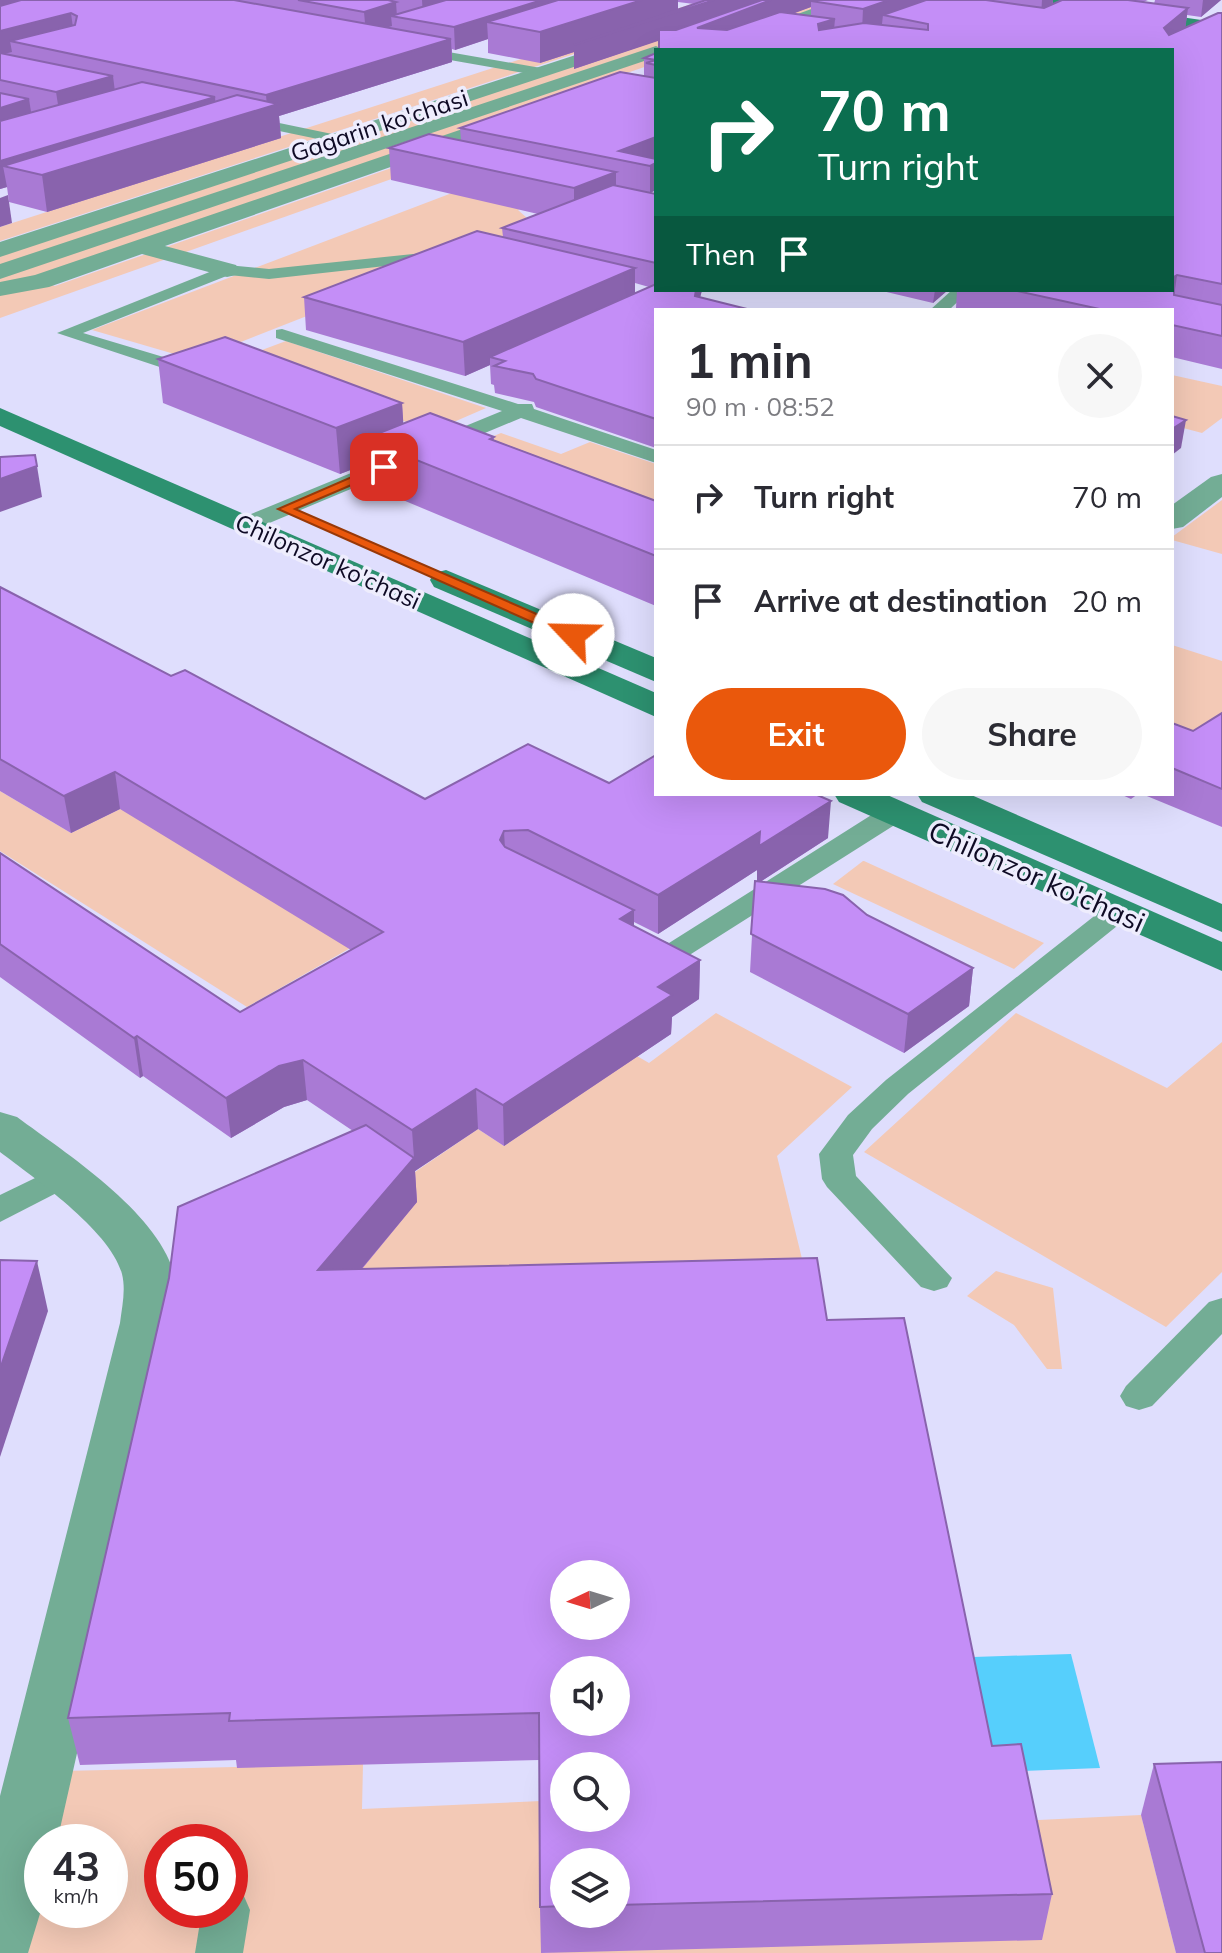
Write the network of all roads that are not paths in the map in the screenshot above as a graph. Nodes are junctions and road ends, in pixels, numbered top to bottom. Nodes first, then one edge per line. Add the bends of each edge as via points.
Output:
1 (805, 0) edge
2 (852, 0) edge
3 (1029, 0) edge
4 (1072, 4) edge
5 (1134, 6) edge
6 (1055, 17) edge
7 (1222, 25) edge
8 (778, 26) junction
9 (814, 32) edge
10 (666, 44) edge
11 (393, 46) edge
12 (654, 48) edge
13 (714, 48) edge
14 (478, 49) edge
15 (454, 57) junction
16 (654, 69) edge
17 (541, 72) junction
18 (232, 121) edge
19 (337, 139) junction
20 (411, 153) junction
21 (452, 162) edge
22 (28, 217) edge
23 (69, 228) junction
24 (141, 247) junction
25 (0, 250) edge
26 (457, 254) edge
27 (227, 270) junction
28 (0, 272) edge
29 (0, 289) edge
30 (960, 292) edge
31 (941, 308) edge
32 (282, 334) dead end
33 (190, 371) edge
34 (483, 377) edge
35 (0, 388) edge
36 (456, 390) junction
37 (525, 408) junction
38 (53, 409) dead end
39 (0, 416) edge
40 (654, 456) edge
41 (1222, 483) edge
42 (243, 491) dead end
43 (285, 509) junction
44 (1174, 519) edge
45 (247, 524) junction
46 (654, 670) edge
47 (654, 705) edge
48 (857, 796) edge
49 (941, 796) edge
50 (894, 813) junction
51 (1117, 912) junction
52 (1222, 919) edge
53 (615, 926) edge
54 (1222, 958) edge
55 (0, 1128) edge
56 (62, 1176) junction
57 (0, 1210) edge
58 (934, 1278) dead end
59 (1222, 1311) edge
60 (1139, 1396) dead end
61 (223, 1928) edge
62 (0, 1936) edge
63 (219, 1953) edge

1 - 10 street
2 - 8 street
3 - 4 main road
4 - 5 main road
4 - 6 lane
4 - 7 main road
5 - 7 main road
8 - 9 street
8 - 13 street
10 - 17 street, Gagarin ko'chasi
11 - 15 lane
12 - 28 street
14 - 15 lane
15 - 17 lane
16 - 20 street, Gagarin ko'chasi
17 - 19 street, Gagarin ko'chasi
18 - 19 lane
19 - 23 street, Gagarin ko'chasi
20 - 21 street
20 - 24 street, Gagarin ko'chasi
22 - 23 street
23 - 25 street, Gagarin ko'chasi
24 - 27 street
24 - 29 street, Gagarin ko'chasi via 40,282
26 - 27 lane via 269,274
27 - 33 lane via 86,332
30 - 31 lane
32 - 36 lane
34 - 36 lane
35 - 38 main road
36 - 37 lane
37 - 40 lane
37 - 43 lane
39 - 45 main road, Chilonzor ko'chasi
41 - 44 street
42 - 43 main road, Chilonzor ko'chasi
43 - 45 lane
43 - 46 main road, Chilonzor ko'chasi
45 - 47 main road, Chilonzor ko'chasi
48 - 50 main road, Chilonzor ko'chasi
49 - 52 main road, Chilonzor ko'chasi
50 - 51 main road, Chilonzor ko'chasi
50 - 53 lane via 670,955
51 - 54 main road, Chilonzor ko'chasi
51 - 58 lane via 897,1087 840,1145 835,1163 839,1179
55 - 56 street
56 - 57 lane
56 - 62 street via 126,1239 146,1268 150,1293
59 - 60 lane
61 - 63 lane

